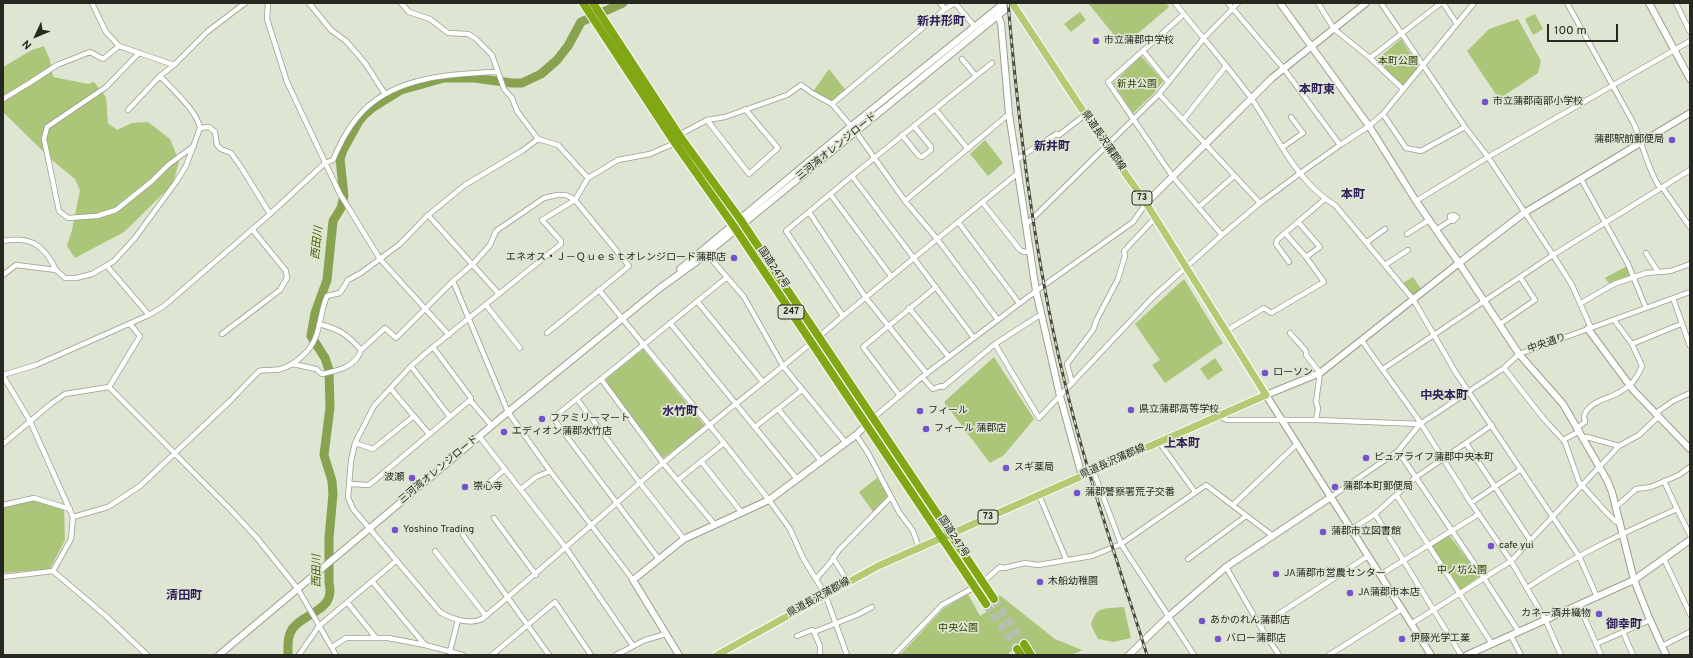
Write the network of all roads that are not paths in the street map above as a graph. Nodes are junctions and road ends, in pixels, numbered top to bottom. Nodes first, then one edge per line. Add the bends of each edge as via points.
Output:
1 (92, 3) edge
2 (245, 3) edge
3 (268, 3) edge
4 (309, 3) edge
5 (401, 3) edge
6 (940, 3) edge
7 (955, 3) edge
8 (1004, 3) edge
9 (1012, 3) edge
10 (1175, 3) edge
11 (1228, 3) edge
12 (1238, 3) edge
13 (1280, 3) edge
14 (1318, 3) edge
15 (1366, 3) edge
16 (1381, 3) edge
17 (1442, 3) edge
18 (1474, 3) edge
19 (1567, 3) edge
20 (1649, 3) edge
21 (1676, 3) edge
22 (589, 5) edge
23 (945, 9) junction
24 (1233, 9) junction
25 (1184, 14) junction
26 (998, 16) junction
27 (1457, 24) junction
28 (975, 27) junction
29 (1334, 29) junction
30 (1690, 32) edge
31 (1401, 33) junction
32 (1204, 38) junction
33 (1690, 41) edge
34 (119, 46) junction
35 (1312, 47) junction
36 (1674, 50) junction
37 (1143, 51) junction
38 (139, 53) junction
39 (1370, 58) junction
40 (962, 59) dead end
41 (992, 63) dead end
42 (1422, 64) junction
43 (174, 65) junction
44 (1226, 66) junction
45 (1284, 69) junction
46 (497, 72) junction
47 (160, 76) junction
48 (976, 76) junction
49 (1690, 79) edge
50 (1168, 82) junction
51 (1612, 86) junction
52 (1403, 89) junction
53 (385, 94) junction
54 (1159, 94) junction
55 (3, 99) edge
56 (1251, 99) junction
57 (832, 104) junction
58 (745, 109) junction
59 (935, 109) junction
60 (128, 110) dead end
61 (1690, 113) edge
62 (1009, 114) junction
63 (1383, 114) junction
64 (1085, 115) junction
65 (1291, 117) dead end
66 (1134, 118) junction
67 (707, 120) junction
68 (1183, 120) junction
69 (914, 126) junction
70 (1369, 126) junction
71 (850, 127) junction
72 (1465, 127) junction
73 (200, 128) junction
74 (856, 132) junction
75 (902, 135) junction
76 (538, 139) junction
77 (677, 139) junction
78 (1642, 142) junction
79 (1205, 144) junction
80 (1340, 145) junction
81 (194, 146) junction
82 (1106, 146) junction
83 (1283, 147) junction
84 (968, 149) junction
85 (1488, 157) junction
86 (874, 158) junction
87 (1017, 160) junction
88 (325, 163) junction
89 (1690, 170) edge
90 (1018, 173) junction
91 (1299, 174) junction
92 (852, 176) junction
93 (1234, 176) junction
94 (1174, 177) junction
95 (588, 178) junction
96 (1581, 179) junction
97 (1661, 187) junction
98 (831, 195) junction
99 (1325, 199) junction
100 (574, 200) junction
101 (905, 201) junction
102 (1416, 202) junction
103 (983, 203) junction
104 (1146, 203) junction
105 (1260, 203) junction
106 (1199, 207) junction
107 (809, 212) junction
108 (1524, 213) junction
109 (270, 214) junction
110 (428, 215) junction
111 (1155, 218) junction
112 (1429, 220) junction
113 (1451, 220) dead end
114 (741, 222) junction
115 (1606, 222) junction
116 (959, 223) junction
117 (1299, 223) junction
118 (1026, 225) junction
119 (734, 227) junction
120 (1690, 227) edge
121 (252, 229) junction
122 (1385, 229) dead end
123 (1436, 230) junction
124 (1285, 233) junction
125 (1407, 234) dead end
126 (1222, 235) junction
127 (938, 240) junction
128 (3, 241) edge
129 (1367, 242) junction
130 (1408, 250) dead end
131 (1029, 251) junction
132 (1646, 253) dead end
133 (706, 254) junction
134 (1553, 255) junction
135 (1306, 257) junction
136 (380, 259) junction
137 (915, 259) junction
138 (1289, 262) dead end
139 (1459, 263) junction
140 (473, 264) junction
141 (1690, 264) edge
142 (1385, 265) junction
143 (107, 266) junction
144 (1187, 268) junction
145 (56, 270) junction
146 (1658, 272) junction
147 (3, 274) edge
148 (891, 276) junction
149 (1520, 277) junction
150 (1635, 277) junction
151 (726, 278) junction
152 (453, 281) junction
153 (936, 287) junction
154 (660, 288) junction
155 (599, 290) junction
156 (1036, 291) junction
157 (1690, 292) edge
158 (499, 294) junction
159 (866, 298) junction
160 (1673, 298) junction
161 (1413, 299) junction
162 (1484, 300) junction
163 (697, 301) junction
164 (1020, 303) junction
165 (1581, 303) junction
166 (486, 305) junction
167 (426, 308) junction
168 (909, 308) junction
169 (1646, 308) junction
170 (1040, 314) junction
171 (149, 315) junction
172 (843, 316) junction
173 (623, 318) junction
174 (469, 319) junction
175 (998, 320) junction
176 (1614, 320) junction
177 (670, 323) junction
178 (130, 324) junction
179 (319, 324) junction
180 (1500, 324) junction
181 (1681, 324) junction
182 (888, 326) junction
183 (1590, 329) junction
184 (1226, 331) junction
185 (546, 333) dead end
186 (1290, 333) dead end
187 (222, 334) dead end
188 (449, 335) junction
189 (1433, 335) junction
190 (818, 338) junction
191 (974, 338) junction
192 (1362, 341) junction
193 (812, 344) junction
194 (995, 344) junction
195 (1632, 344) junction
196 (643, 345) junction
197 (1690, 346) edge
198 (433, 347) junction
199 (520, 348) dead end
200 (360, 350) junction
201 (1519, 354) junction
202 (949, 357) junction
203 (293, 364) junction
204 (411, 366) junction
205 (783, 366) junction
206 (1504, 368) junction
207 (1382, 369) junction
208 (1320, 373) junction
209 (927, 374) junction
210 (3, 376) edge
211 (922, 377) junction
212 (601, 379) junction
213 (763, 382) junction
214 (1072, 383) junction
215 (1629, 385) junction
216 (109, 386) junction
217 (391, 389) junction
218 (802, 390) junction
219 (1469, 392) junction
220 (1690, 393) edge
221 (900, 396) junction
222 (1060, 396) junction
223 (1266, 396) junction
224 (577, 399) junction
225 (470, 400) junction
226 (736, 404) junction
227 (778, 409) junction
228 (508, 412) junction
229 (1657, 415) junction
230 (414, 416) junction
231 (1219, 416) junction
232 (450, 417) junction
233 (872, 418) junction
234 (1281, 420) junction
235 (1316, 420) junction
236 (30, 421) junction
237 (1420, 424) junction
238 (710, 425) junction
239 (866, 425) junction
240 (1492, 425) junction
241 (492, 426) junction
242 (755, 427) junction
243 (1579, 430) junction
244 (429, 434) junction
245 (856, 435) junction
246 (479, 436) junction
247 (1583, 438) junction
248 (1563, 440) junction
249 (1159, 442) junction
250 (354, 443) junction
251 (724, 443) junction
252 (846, 443) junction
253 (1466, 443) junction
254 (3, 444) edge
255 (1297, 444) junction
256 (1619, 446) junction
257 (1690, 449) edge
258 (1398, 451) junction
259 (174, 453) junction
260 (1443, 458) junction
261 (701, 461) junction
262 (821, 461) junction
263 (663, 463) junction
264 (1690, 467) edge
265 (1600, 468) junction
266 (505, 469) junction
267 (1521, 469) junction
268 (1093, 470) junction
269 (550, 472) junction
270 (1082, 476) junction
271 (1415, 478) junction
272 (797, 479) junction
273 (678, 480) junction
274 (1664, 481) junction
275 (490, 482) dead end
276 (349, 484) junction
277 (640, 484) junction
278 (1583, 486) junction
279 (1495, 487) junction
280 (521, 489) junction
281 (1195, 492) junction
282 (1039, 495) junction
283 (1396, 496) junction
284 (1331, 497) junction
285 (890, 498) junction
286 (769, 500) junction
287 (617, 503) junction
288 (1471, 503) junction
289 (3, 505) edge
290 (1233, 505) junction
291 (1616, 507) junction
292 (70, 509) junction
293 (1677, 509) junction
294 (742, 513) junction
295 (1375, 514) junction
296 (1479, 514) junction
297 (1246, 516) junction
298 (73, 517) junction
299 (1552, 517) junction
300 (494, 518) dead end
301 (1620, 523) junction
302 (592, 525) junction
303 (715, 525) junction
304 (370, 528) junction
305 (1352, 529) junction
306 (1452, 530) junction
307 (1622, 533) junction
308 (951, 534) junction
309 (462, 535) dead end
310 (1690, 535) edge
311 (1273, 536) junction
312 (942, 537) junction
313 (684, 539) junction
314 (1530, 540) junction
315 (1690, 540) edge
316 (1121, 544) junction
317 (1427, 545) junction
318 (566, 548) junction
319 (919, 548) junction
320 (436, 551) dead end
321 (1368, 556) junction
322 (1579, 556) junction
323 (658, 558) junction
324 (833, 558) junction
325 (1066, 559) junction
326 (1188, 559) dead end
327 (1664, 559) junction
328 (397, 560) junction
329 (1404, 561) junction
330 (1511, 561) junction
331 (1226, 567) junction
332 (52, 571) junction
333 (536, 575) junction
334 (1380, 575) junction
335 (3, 577) edge
336 (1484, 578) junction
337 (816, 579) junction
338 (633, 580) junction
339 (1634, 580) junction
340 (372, 581) junction
341 (848, 582) junction
342 (983, 582) junction
343 (975, 587) junction
344 (1526, 588) junction
345 (298, 589) junction
346 (825, 594) junction
347 (1458, 594) junction
348 (1597, 597) junction
349 (507, 598) junction
350 (347, 602) junction
351 (1579, 605) junction
352 (872, 607) dead end
353 (1402, 609) junction
354 (1433, 611) junction
355 (1690, 614) edge
356 (486, 616) junction
357 (1168, 617) junction
358 (458, 620) junction
359 (1650, 620) junction
360 (1546, 621) junction
361 (836, 624) junction
362 (1411, 624) junction
363 (528, 625) junction
364 (319, 626) junction
365 (1260, 626) junction
366 (814, 632) junction
367 (1519, 632) junction
368 (1623, 632) junction
369 (1690, 632) edge
370 (666, 634) junction
371 (797, 636) dead end
372 (1511, 636) junction
373 (376, 638) junction
374 (424, 644) junction
375 (1492, 644) junction
376 (1596, 644) junction
377 (633, 646) junction
378 (1662, 646) junction
379 (332, 647) junction
380 (1021, 649) tunnel mouth
381 (450, 651) junction
382 (1481, 652) edge
383 (546, 654) edge
384 (147, 655) edge
385 (219, 655) edge
386 (299, 655) edge
387 (336, 655) edge
388 (463, 655) edge
389 (492, 655) edge
390 (591, 655) edge
391 (616, 655) edge
392 (679, 655) edge
393 (717, 655) edge
394 (820, 655) edge
395 (847, 655) edge
396 (894, 655) edge
397 (1031, 655) edge
398 (1128, 655) edge
399 (1194, 655) edge
400 (1279, 655) edge
401 (1329, 655) edge
402 (1431, 655) edge
403 (1461, 655) edge
404 (1467, 655) edge
405 (1521, 655) edge
406 (1561, 655) edge
407 (1601, 655) edge
408 (1633, 655) edge
409 (1666, 655) edge

1 - 34 street via 106,32
2 - 43 street via 206,32
3 - 88 street via 267,19 287,82
4 - 53 street via 330,30 346,41 365,63
5 - 46 street via 409,12 430,19 448,33 471,35 492,55
6 - 23 street
7 - 23 street
7 - 28 street
8 - 28 street, 三河湾オレンジロード
9 - 26 street, 三河湾オレンジロード
9 - 64 main road, 県道長沢蒲郡線 / 73
10 - 25 street
11 - 24 street
12 - 24 street
13 - 35 street
14 - 29 street
15 - 29 street
16 - 31 street
17 - 27 street
17 - 31 street
18 - 27 street
19 - 51 street
20 - 36 street
21 - 30 street
22 - 77 highway, 国道247号 / 247
23 - 57 street
24 - 32 street
24 - 45 street
25 - 32 street
25 - 37 street
26 - 62 street via 1001,23
26 - 74 street, 三河湾オレンジロード
27 - 42 street
28 - 71 street, 三河湾オレンジロード
29 - 35 street
29 - 39 street
31 - 39 street
31 - 42 street
32 - 44 street
32 - 50 street
33 - 36 street
34 - 38 street
34 - 55 street via 103,59 90,52 57,64
35 - 45 street
35 - 70 street
36 - 49 street
36 - 51 street
37 - 50 street
37 - 66 street via 1108,82
38 - 43 street
38 - 81 street via 106,87 47,127 44,139 59,210 68,218 97,216 116,210
39 - 52 street
40 - 48 street
41 - 48 street
42 - 52 street
42 - 72 street
43 - 47 street
44 - 56 street
44 - 68 street
45 - 56 street via 1261,87
45 - 80 street
46 - 53 street via 455,74 420,80
46 - 76 street via 517,111
47 - 60 street
47 - 73 street via 194,113
48 - 59 street
50 - 54 street
51 - 78 street
51 - 85 street
52 - 63 street
53 - 88 street via 364,110 337,149 334,160
54 - 66 street
54 - 68 street
56 - 79 street
56 - 83 street
57 - 58 street via 801,84 786,95
57 - 71 street
58 - 67 street via 725,117
58 - 67 street via 778,148 749,174
59 - 69 street
59 - 84 street
61 - 78 street
62 - 84 street
62 - 87 street
63 - 70 street
63 - 72 street via 1406,148 1421,152
64 - 82 main road, 県道長沢蒲郡線 / 73
64 - 87 street via 1059,135 1056,134
65 - 83 street via 1303,133
66 - 82 street
66 - 94 street
67 - 77 street
68 - 79 street
69 - 75 street
69 - 75 street via 931,150 919,156
70 - 80 street
70 - 102 street
71 - 74 street
71 - 114 street, 三河湾オレンジロード
72 - 85 street
73 - 81 street
73 - 109 street via 209,127 215,132 217,145 231,153
74 - 86 street
74 - 114 street, 三河湾オレンジロード
75 - 86 street
76 - 95 street via 558,145
76 - 110 street via 465,185
77 - 95 street via 650,154 618,160
77 - 114 highway, 国道247号 / 247
77 - 119 highway, 国道247号 / 247
78 - 96 street
78 - 97 street via 1652,175
79 - 93 street
79 - 94 street
80 - 91 street
81 - 143 street via 186,166 171,189 127,248
82 - 104 main road, 県道長沢蒲郡線 / 73
82 - 118 street
83 - 91 street
84 - 101 street
85 - 102 street
85 - 108 street
86 - 92 street
86 - 101 street
87 - 90 street
88 - 109 street
88 - 136 street via 340,196
89 - 97 street
90 - 103 street
90 - 118 street
91 - 99 street
91 - 105 street
92 - 98 street
92 - 137 street
93 - 105 street
93 - 106 street
94 - 104 street
94 - 106 street
95 - 100 street
96 - 108 street
96 - 115 street
97 - 115 street
97 - 120 street
98 - 107 street
98 - 148 street
99 - 117 street
99 - 129 street via 1335,205
100 - 140 street via 566,195 544,198 496,231 490,245
100 - 155 street via 629,266
100 - 158 street via 542,220 561,244
101 - 127 street
102 - 112 street
103 - 116 street
103 - 131 street via 1020,250
104 - 111 main road, 県道長沢蒲郡線 / 73
104 - 156 street via 1133,222
105 - 126 street
106 - 126 street
107 - 159 street
107 - 172 street via 786,231
108 - 134 street
108 - 139 street
109 - 121 street
110 - 136 street via 400,244
110 - 140 street
111 - 144 main road, 県道長沢蒲郡線 / 73
111 - 214 street via 1124,251 1125,256 1118,279 1093,330 1067,364
112 - 123 street
112 - 125 street
113 - 123 street
114 - 119 street, 三河湾オレンジロード
114 - 190 highway, 国道247号 / 247
115 - 134 street
115 - 150 street
116 - 127 street
116 - 164 street
117 - 124 street
117 - 135 street via 1320,246
118 - 131 street
119 - 133 street, 三河湾オレンジロード
119 - 154 street, 三河湾オレンジロード
119 - 193 highway, 国道247号 / 247
121 - 171 street via 164,306
121 - 187 street via 286,271 287,278 280,290
122 - 129 street
123 - 139 street
124 - 135 street
124 - 138 street via 1276,244
126 - 144 street
127 - 137 street
127 - 175 street
128 - 145 street via 12,239 36,243 50,258
129 - 142 street
130 - 142 street
131 - 156 street
132 - 146 street
133 - 151 street
133 - 154 street, 三河湾オレンジロード
134 - 149 street
134 - 165 street
135 - 184 street via 1324,282 1271,313 1264,308
136 - 167 street
136 - 179 street via 348,280 340,293 327,296
137 - 148 street
137 - 153 street
139 - 161 street
139 - 162 street
140 - 152 street
140 - 158 street
141 - 146 street via 1671,271
142 - 161 street
143 - 145 street via 92,274 76,278 66,278
143 - 171 street
144 - 184 main road, 県道長沢蒲郡線 / 73
144 - 214 street via 1148,302
145 - 147 street via 16,266
146 - 150 street
148 - 159 street
149 - 162 street
149 - 180 street via 1535,300
150 - 165 street via 1614,284
150 - 169 street
151 - 163 street
151 - 205 street via 744,297
152 - 167 street
152 - 174 street
153 - 168 street
153 - 191 street
154 - 173 street, 三河湾オレンジロード
155 - 173 street
155 - 185 street
156 - 164 street
156 - 170 street
157 - 160 street, 中央通り
158 - 166 street
159 - 172 street
159 - 182 street
160 - 169 street, 中央通り
160 - 181 street
161 - 189 street
161 - 192 street
162 - 180 street
162 - 189 street
163 - 177 street
163 - 213 street
164 - 175 street
165 - 183 street
166 - 174 street
166 - 199 street
167 - 188 street
167 - 200 street via 396,338 385,328
168 - 182 street
168 - 202 street
169 - 176 street, 中央通り
170 - 194 street
170 - 222 street
171 - 178 street
172 - 190 street
173 - 196 street
173 - 228 street, 三河湾オレンジロード
174 - 188 street
174 - 228 street
175 - 191 street
176 - 183 street, 中央通り
176 - 195 street
177 - 196 street
177 - 226 street
178 - 210 street via 36,365
178 - 216 street via 140,336
179 - 200 street via 336,328 350,337
179 - 203 street via 312,346
180 - 201 street
181 - 195 street
181 - 197 street
182 - 209 street
182 - 221 street via 863,347
183 - 201 street, 中央通り
183 - 215 street
184 - 223 main road, 県道長沢蒲郡線 / 73
186 - 208 street
188 - 198 street
189 - 207 street
189 - 219 street
190 - 193 street
190 - 233 highway, 国道247号 / 247
191 - 202 street
192 - 207 street
192 - 208 street
193 - 205 street
193 - 239 highway, 国道247号 / 247
194 - 211 street via 943,387 933,389
194 - 222 street via 1039,418
195 - 215 street via 1642,366 1638,377
196 - 212 street
196 - 238 street
198 - 204 street
198 - 225 street
200 - 203 street via 357,359 340,371 322,374 316,369
201 - 206 street, 中央通り
201 - 243 street via 1560,400
202 - 209 street
203 - 259 street via 279,370 259,371
204 - 217 street
204 - 232 street
205 - 213 street
205 - 218 street
206 - 219 street, 中央通り
206 - 248 street via 1538,413
207 - 237 street
208 - 223 street
208 - 235 street
209 - 211 street
210 - 236 street
211 - 221 street
212 - 224 street
212 - 263 street
213 - 226 street
214 - 222 street
215 - 229 street
215 - 243 street via 1589,407 1584,416 1585,422
216 - 236 street via 65,394
216 - 259 street
217 - 230 street
217 - 250 street via 374,406
218 - 227 street
218 - 252 street
219 - 237 street, 中央通り
219 - 240 street
220 - 229 street via 1673,401
221 - 233 street
222 - 270 street
223 - 231 main road, 県道長沢蒲郡線 / 73
223 - 234 street
224 - 277 street
224 - 287 street via 553,418
225 - 232 street
225 - 241 street
226 - 238 street
226 - 242 street
227 - 242 street
227 - 262 street
228 - 241 street, 三河湾オレンジロード
228 - 269 street
229 - 256 street via 1639,435
229 - 257 street
230 - 244 street
230 - 250 street via 373,449
231 - 234 street via 1227,420
231 - 249 main road, 県道長沢蒲郡線 / 73
232 - 244 street
233 - 239 street
233 - 308 highway, 国道247号 / 247
234 - 235 street
234 - 255 street
235 - 237 street
236 - 254 street
236 - 292 street
237 - 258 street, 中央通り
237 - 260 street
238 - 251 street
238 - 263 street
239 - 245 street
239 - 312 highway, 国道247号 / 247
240 - 253 street
240 - 267 street
241 - 246 street, 三河湾オレンジロード
242 - 272 street
243 - 247 street
243 - 248 street
244 - 276 street via 370,485
245 - 252 street
245 - 285 street via 868,453
246 - 266 street
246 - 304 street, 三河湾オレンジロード
247 - 256 street
247 - 265 street
248 - 278 street via 1579,482
249 - 268 main road, 県道長沢蒲郡線 / 73
249 - 281 street
250 - 276 street
251 - 261 street
251 - 286 street
252 - 262 street
253 - 260 street
253 - 279 street
255 - 284 street
255 - 290 street
256 - 265 street
258 - 271 street
258 - 284 street, 中央通り
259 - 298 street via 140,486 108,507
259 - 345 street via 243,523
260 - 271 street
260 - 288 street
261 - 273 street
261 - 294 street
262 - 272 street
263 - 273 street
263 - 277 street
264 - 274 street
265 - 278 street
265 - 291 street
266 - 275 street
266 - 280 street
267 - 279 street
267 - 299 street
268 - 270 main road, 県道長沢蒲郡線 / 73
268 - 316 street
269 - 280 street via 536,477
269 - 302 street
270 - 282 main road, 県道長沢蒲郡線 / 73
271 - 283 street
271 - 306 street
272 - 286 street
273 - 303 street
274 - 291 street via 1651,487 1636,489
274 - 293 street
276 - 304 street via 350,503
277 - 287 street
277 - 313 street
278 - 299 street
278 - 301 street via 1605,511
279 - 288 street
279 - 314 street
280 - 318 street
281 - 290 street via 1206,485
281 - 316 street
282 - 308 main road, 県道長沢蒲郡線 / 73
282 - 325 street
283 - 295 street
283 - 317 street
284 - 305 street
284 - 311 street
285 - 319 street via 913,531
285 - 324 street
286 - 294 street
286 - 337 street via 790,530
287 - 302 street
287 - 323 street
288 - 296 street
289 - 292 street via 34,498
290 - 297 street
291 - 301 street
292 - 298 street
293 - 307 street
293 - 310 street
294 - 303 street
295 - 305 street
295 - 329 street
296 - 306 street
296 - 330 street
297 - 311 street
297 - 326 street
298 - 332 street via 71,539
299 - 314 street
299 - 322 street
300 - 333 street
301 - 307 street
302 - 318 street
302 - 338 street
303 - 313 street
304 - 328 street
304 - 345 street, 三河湾オレンジロード
305 - 321 street
306 - 317 street
306 - 336 street
307 - 322 street
307 - 339 street
308 - 312 main road, 県道長沢蒲郡線 / 73
308 - 342 highway, 国道247号 / 247
309 - 349 street
311 - 331 street
312 - 319 main road, 県道長沢蒲郡線 / 73
312 - 343 highway, 国道247号 / 247
313 - 323 street
314 - 330 street
315 - 327 street
316 - 325 street via 1092,556
316 - 357 street
317 - 329 street
317 - 347 street
318 - 333 street
318 - 377 street
319 - 341 main road, 県道長沢蒲郡線 / 73
320 - 356 street
321 - 334 street
321 - 365 street
322 - 344 street
322 - 348 street
323 - 338 street
324 - 337 street
324 - 341 street
325 - 342 street via 1038,565 1025,563 1000,567
327 - 339 street
327 - 355 street
328 - 340 street
328 - 358 street via 440,612
329 - 334 street
329 - 354 street
330 - 336 street
330 - 344 street
331 - 357 street
331 - 365 street
332 - 335 street
332 - 384 street
333 - 349 street
334 - 353 street
336 - 347 street
336 - 367 street
337 - 346 street
338 - 370 street
339 - 348 street
339 - 359 street
340 - 350 street
340 - 374 street
341 - 346 main road, 県道長沢蒲郡線 / 73
342 - 343 highway, 国道247号 / 247 via 990,602
343 - 396 street via 942,605
344 - 360 street
345 - 364 street
345 - 385 street, 三河湾オレンジロード
346 - 361 street
346 - 393 main road, 県道長沢蒲郡線 / 73
347 - 354 street
347 - 375 street
348 - 351 street
349 - 356 street
349 - 363 street
350 - 364 street
350 - 373 street
351 - 360 street
351 - 376 street
352 - 361 street
353 - 362 street
353 - 401 street
354 - 362 street
354 - 403 street
356 - 358 street via 478,621
357 - 398 street
357 - 399 street
358 - 381 street
359 - 368 street
359 - 378 street
360 - 367 street
360 - 406 street
361 - 366 street
361 - 395 street
362 - 402 street
363 - 383 street
363 - 389 street
363 - 390 street via 555,602
364 - 379 street
364 - 386 street
365 - 400 street
366 - 371 street via 812,630
366 - 394 street via 820,646
367 - 372 street
368 - 376 street
368 - 408 street
369 - 378 street
370 - 377 street
370 - 392 street
372 - 375 street
372 - 405 street
373 - 374 street
373 - 379 street via 346,638
374 - 381 street
375 - 382 street
376 - 407 street
377 - 391 street
378 - 409 street
379 - 387 street
380 - 397 highway
381 - 388 street
382 - 404 street

